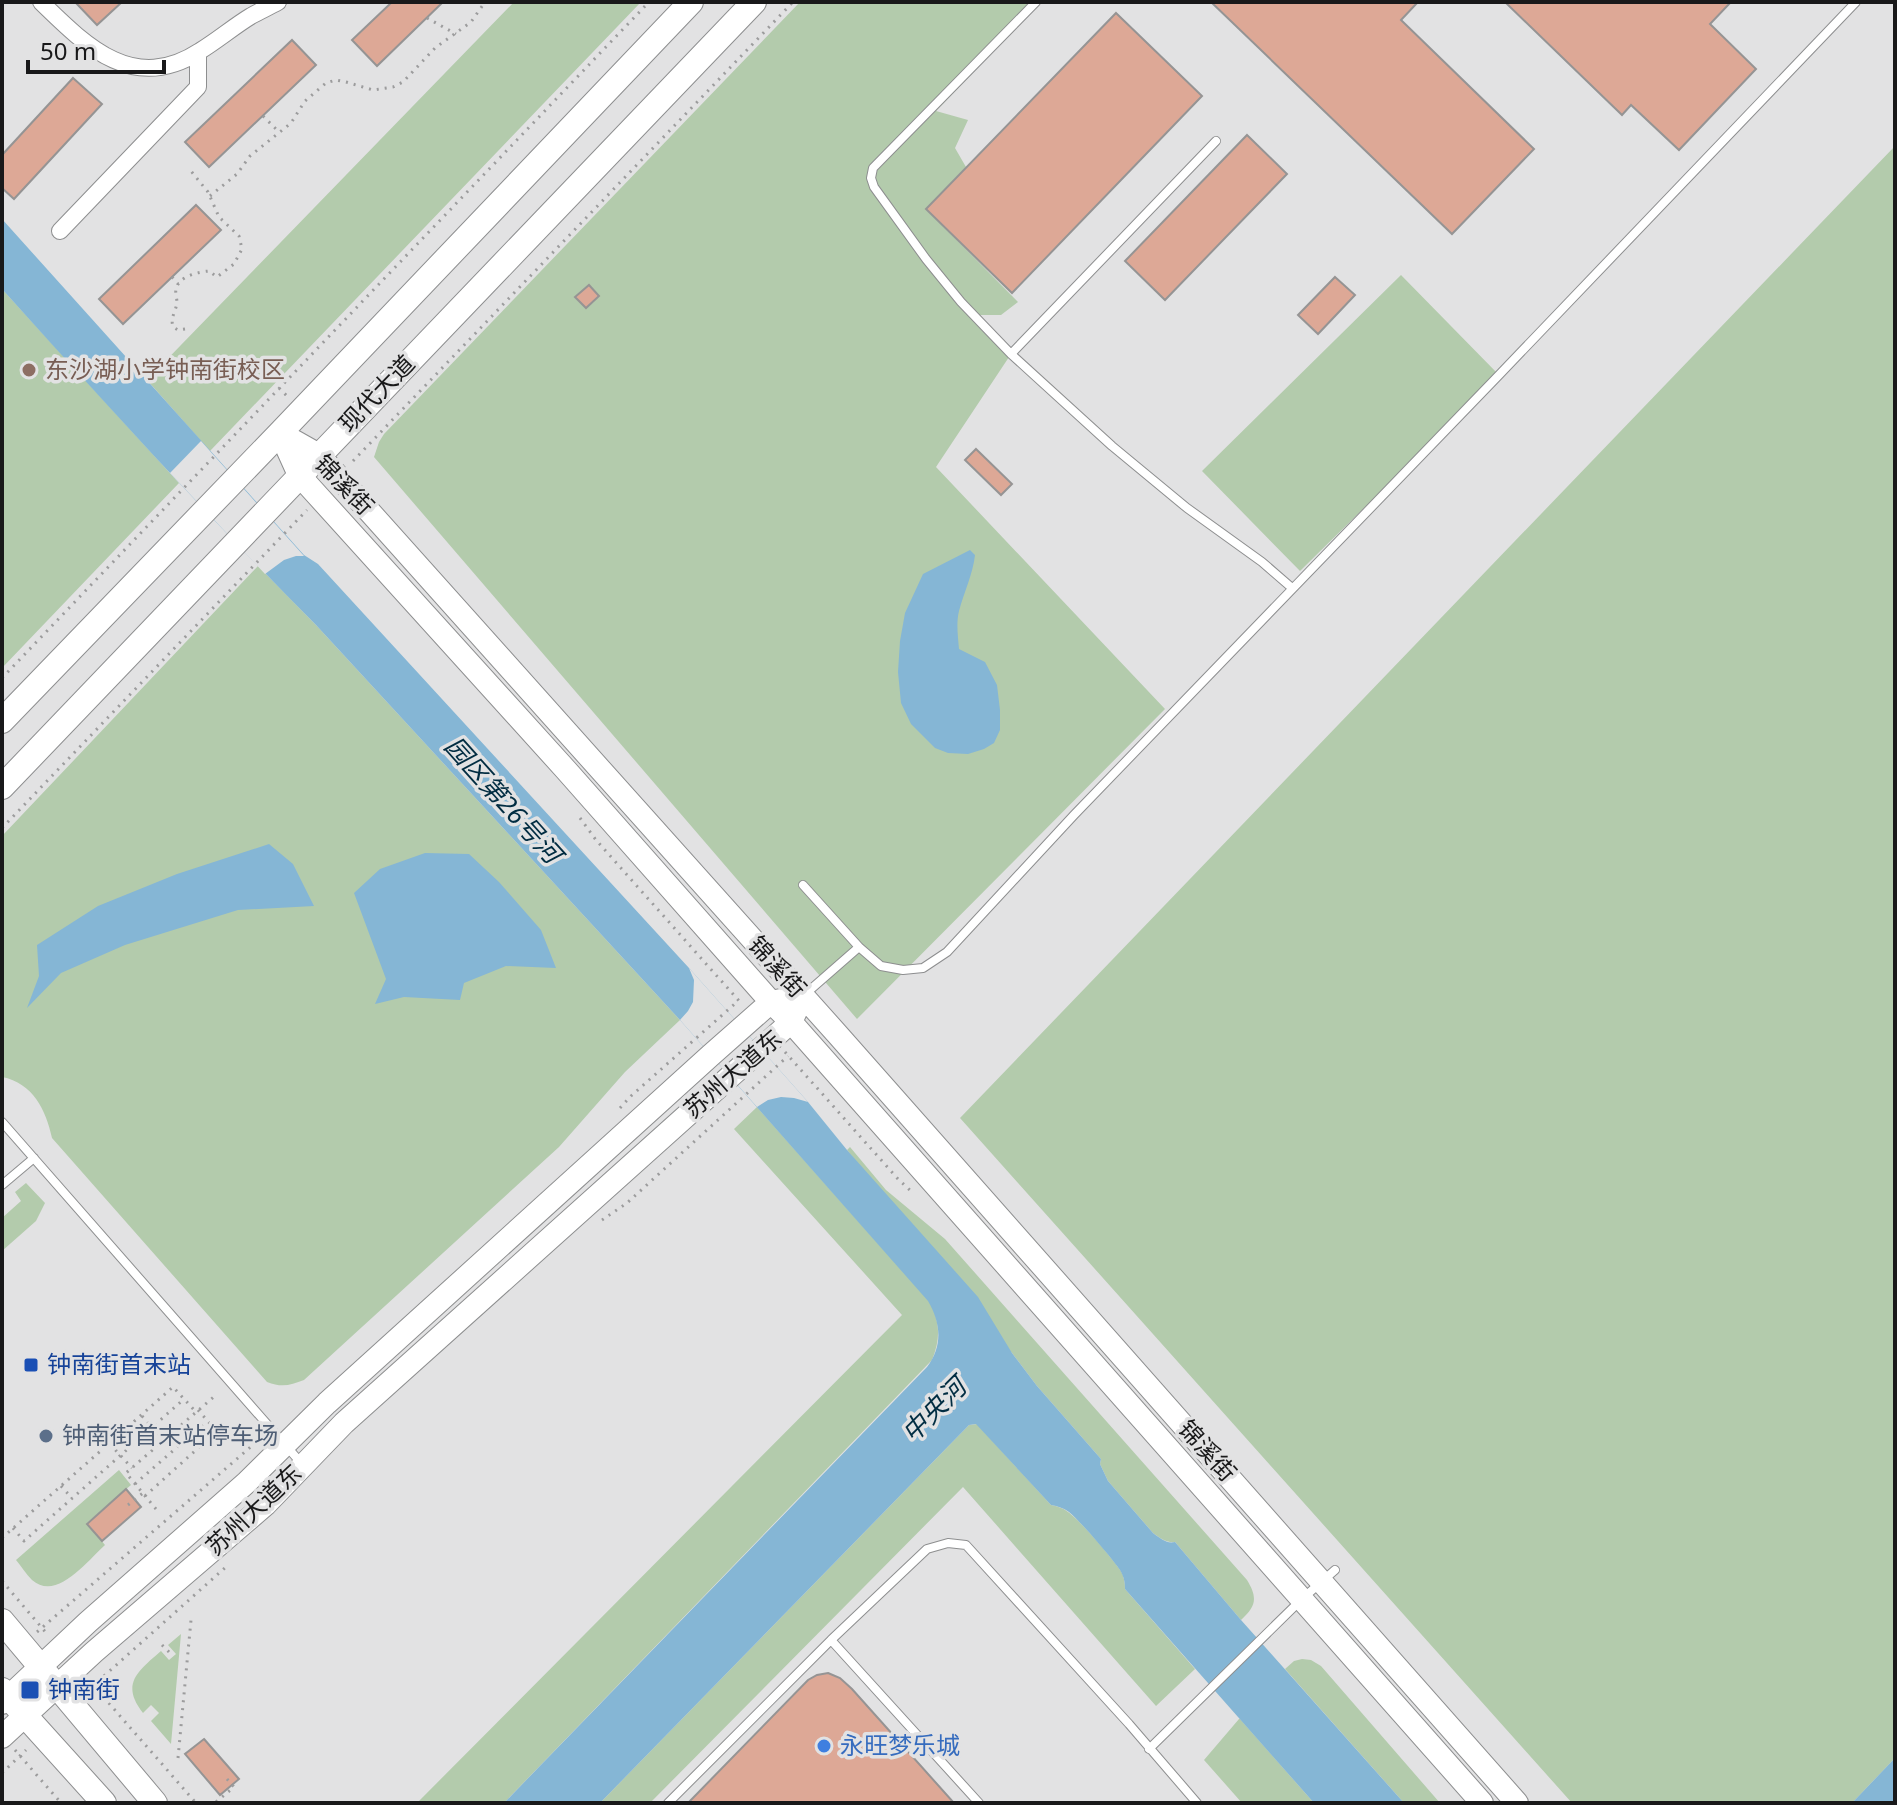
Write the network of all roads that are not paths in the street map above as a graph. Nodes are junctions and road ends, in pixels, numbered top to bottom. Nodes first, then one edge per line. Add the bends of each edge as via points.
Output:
1 (41, 2) edge
2 (278, 2) edge
3 (691, 2) edge
4 (754, 2) edge
5 (1036, 2) edge
6 (1856, 2) edge
7 (198, 53) junction
8 (1216, 141) dead end
9 (60, 231) dead end
10 (1011, 354) junction
11 (280, 433) junction
12 (319, 455) junction
13 (299, 475) junction
14 (1292, 588) junction
15 (2, 721) edge
16 (2, 787) edge
17 (803, 885) dead end
18 (859, 947) junction
19 (803, 997) junction
20 (771, 1002) junction
21 (791, 1022) junction
22 (2, 1122) edge
23 (34, 1158) junction
24 (2, 1185) edge
25 (285, 1444) junction
26 (302, 1464) junction
27 (1328, 1576) junction
28 (1302, 1599) junction
29 (2, 1621) edge
30 (831, 1640) junction
31 (41, 1667) junction
32 (4, 1696) edge
33 (64, 1696) junction
34 (25, 1716) junction
35 (2, 1736) edge
36 (1149, 1749) junction
37 (104, 1803) edge
38 (155, 1803) edge
39 (668, 1803) edge
40 (979, 1803) edge
41 (1197, 1803) edge
42 (1482, 1803) edge
43 (1517, 1803) edge

1 - 7 street via 78,39 124,64 154,68
2 - 7 street
3 - 11 main road, 现代大道
4 - 12 main road, 现代大道
5 - 10 lane via 873,168 871,178 926,259
6 - 14 lane
7 - 9 street via 198,87
8 - 10 lane
10 - 14 lane via 1112,446
11 - 12 main road, 锦溪街
11 - 13 main road, 锦溪街
11 - 15 main road, 现代大道
12 - 13 main road, 现代大道
12 - 19 main road, 锦溪街
13 - 16 main road, 现代大道
13 - 20 main road, 锦溪街
14 - 18 lane via 947,952 923,968 903,970 881,966
17 - 18 lane
18 - 19 lane
19 - 20 main road, 苏州大道东
19 - 21 main road, 苏州大道东
19 - 27 main road, 锦溪街
20 - 21 main road, 锦溪街
20 - 25 main road, 苏州大道东 via 734,1019 703,1046
21 - 26 main road, 苏州大道东
21 - 28 main road, 锦溪街
22 - 23 lane
23 - 24 lane
23 - 25 lane
25 - 26 lane
25 - 31 main road, 苏州大道东
26 - 33 main road, 苏州大道东 via 265,1505 77,1668
27 - 28 lane
27 - 43 main road, 锦溪街
28 - 36 lane
28 - 42 main road, 锦溪街
29 - 31 main road
30 - 36 lane via 927,1549 966,1545
30 - 39 lane
30 - 40 lane
31 - 32 main road, 苏州大道东
31 - 33 main road
32 - 34 main road
33 - 34 main road, 苏州大道东
33 - 38 main road
34 - 35 main road, 苏州大道东
34 - 37 main road
36 - 41 lane

